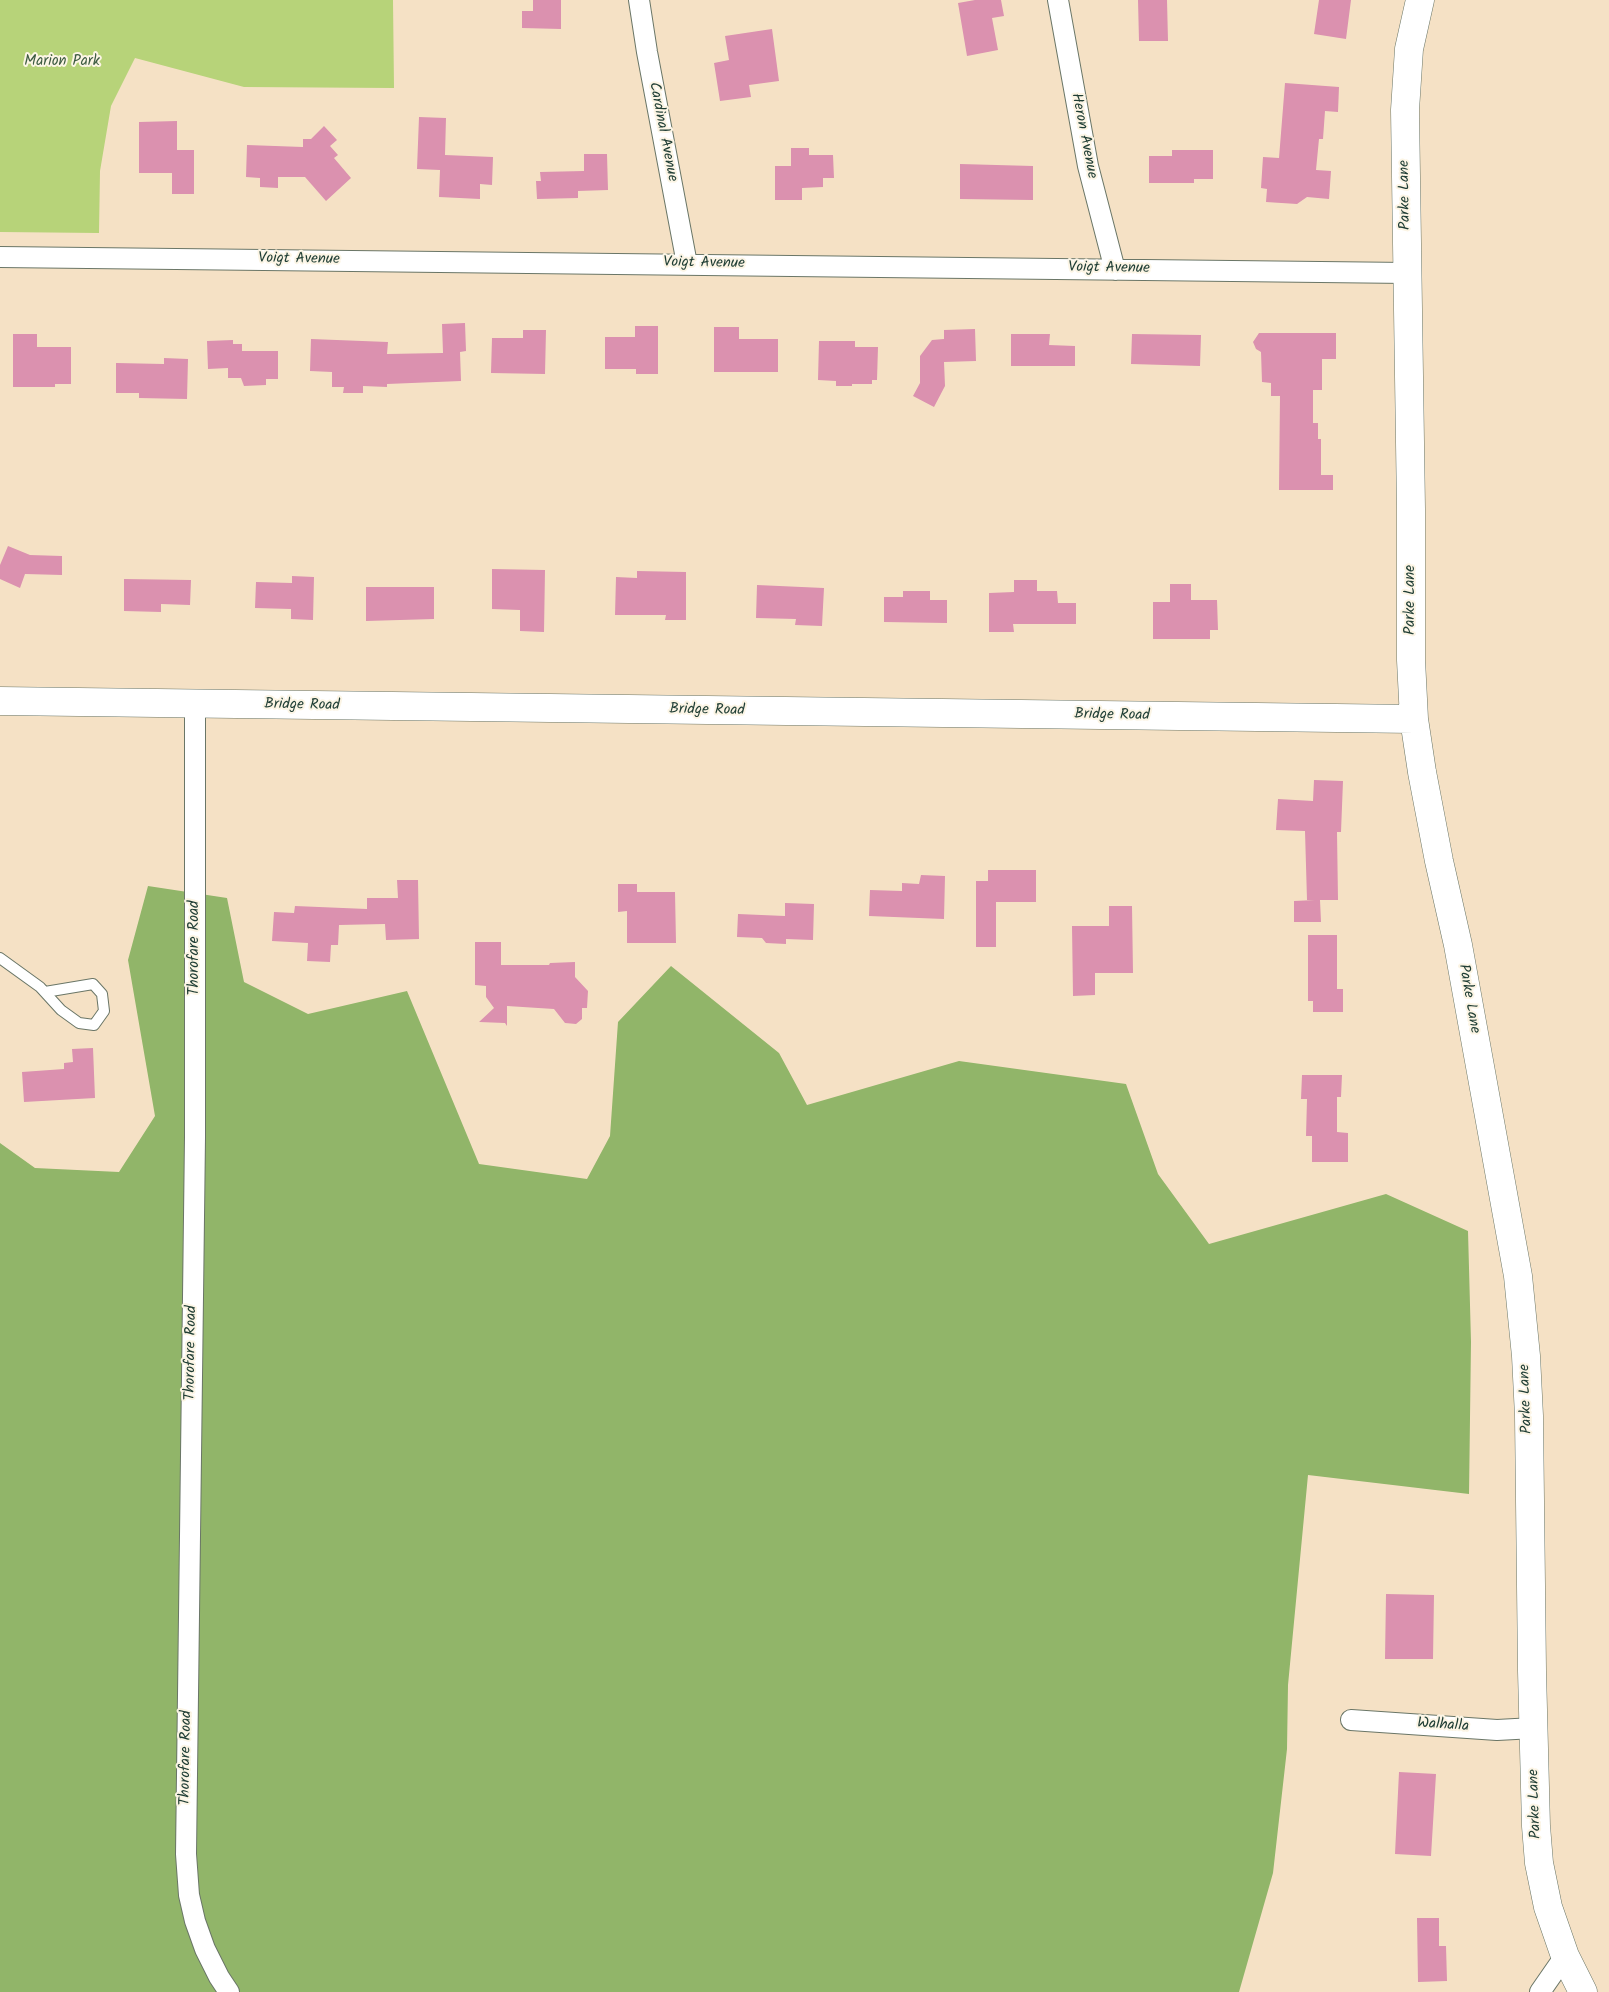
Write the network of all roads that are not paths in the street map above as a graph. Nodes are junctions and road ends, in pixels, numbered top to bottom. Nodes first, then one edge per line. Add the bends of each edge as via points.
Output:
1 (639, 0) edge
2 (1058, 0) edge
3 (1420, 0) edge
4 (0, 256) edge
5 (687, 264) junction
6 (1115, 270) junction
7 (1408, 273) junction
8 (0, 701) edge
9 (195, 704) junction
10 (1414, 719) junction
11 (0, 958) edge
12 (45, 992) junction
13 (1351, 1720) dead end
14 (1534, 1728) junction
15 (1565, 1956) junction
16 (229, 1992) edge
17 (1540, 1992) edge
18 (1582, 1992) edge

1 - 5 street, Cardinal Avenue
2 - 6 street, Heron Avenue via 1088,166
3 - 7 main road, Parke Lane via 1410,49 1405,110
4 - 5 street, Voigt Avenue
5 - 6 street, Voigt Avenue
6 - 7 street, Voigt Avenue
7 - 10 main road, Parke Lane
8 - 9 main road, Bridge Road
9 - 10 main road, Bridge Road
9 - 16 street, Thorofare Road via 195,1137 186,1854 195,1921 205,1949
10 - 14 main road, Parke Lane via 1518,1276 1529,1416
11 - 12 lane
12 - 12 lane via 61,1010 79,1023 94,1026 104,1011 102,994 93,984
13 - 14 street, Walhalla via 1497,1730
14 - 15 main road, Parke Lane via 1539,1863 1548,1907
15 - 17 street
15 - 18 main road, Parke Lane

